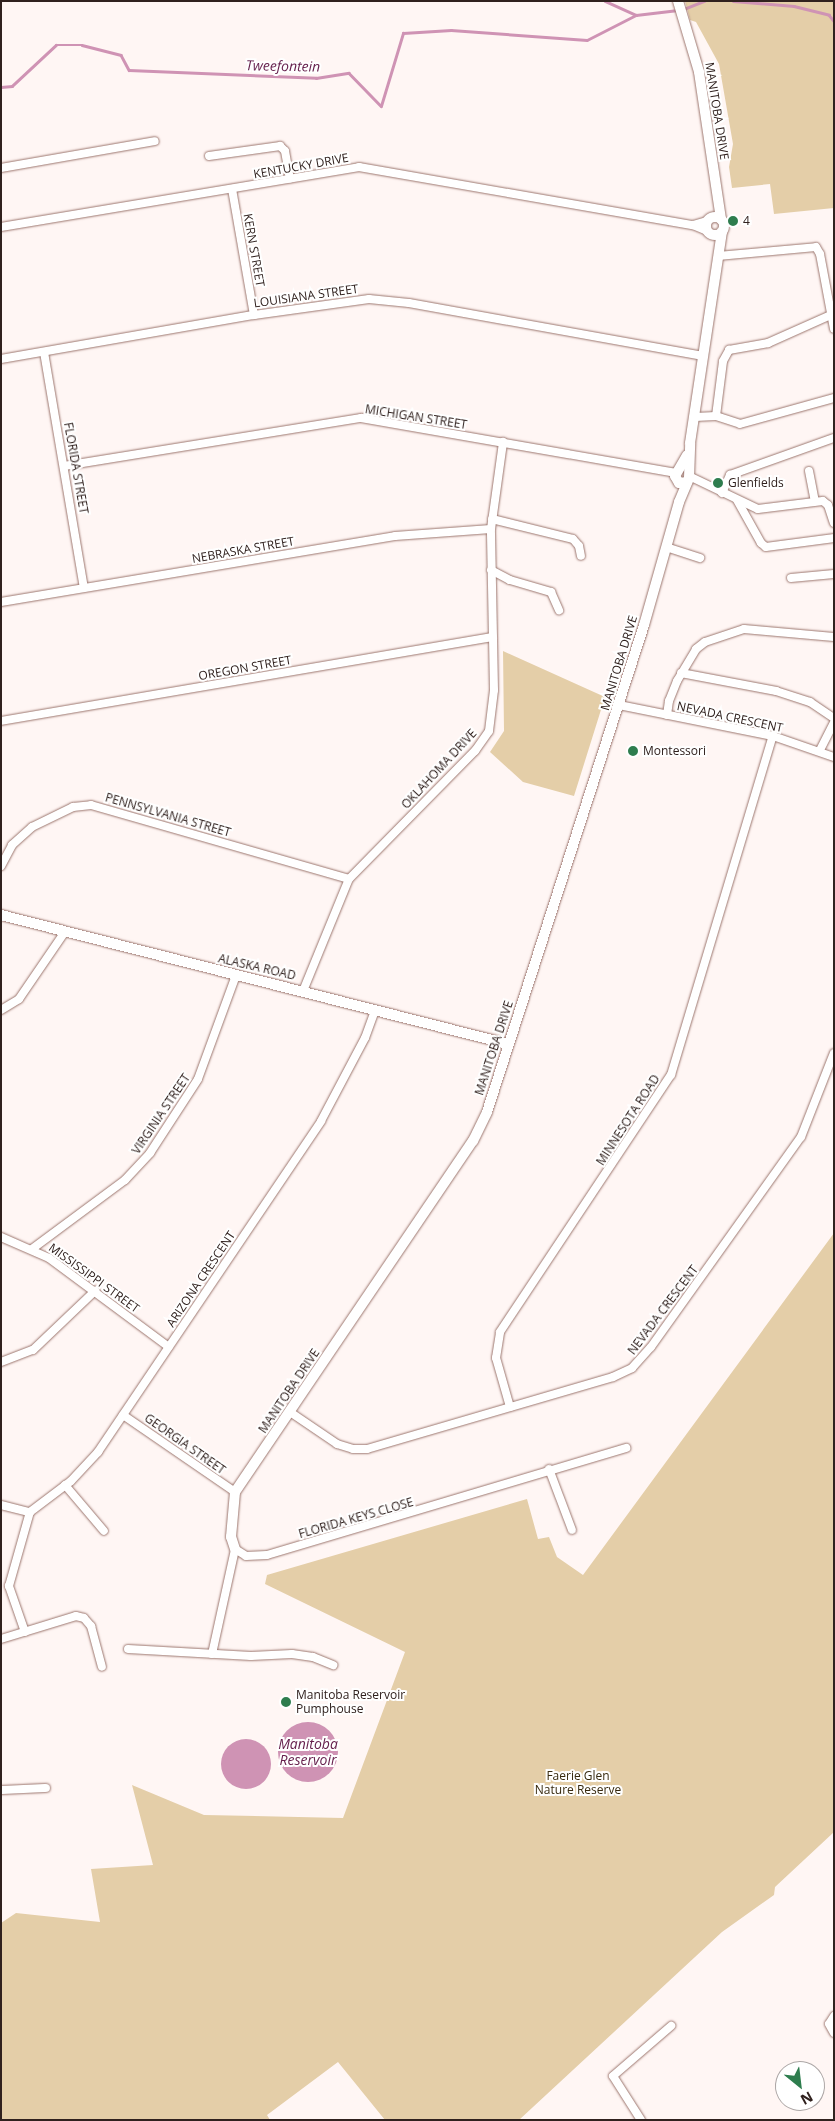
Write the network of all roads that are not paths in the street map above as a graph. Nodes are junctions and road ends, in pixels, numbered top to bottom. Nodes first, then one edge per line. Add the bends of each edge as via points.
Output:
1 (678, 1) edge
2 (155, 141) dead end
3 (209, 156) dead end
4 (1, 168) edge
5 (290, 178) junction
6 (232, 188) junction
7 (716, 198) junction
8 (1, 227) edge
9 (711, 227) junction
10 (718, 256) junction
11 (254, 315) junction
12 (831, 316) junction
13 (834, 330) edge
14 (44, 352) junction
15 (703, 356) junction
16 (1, 359) edge
17 (834, 398) edge
18 (716, 416) junction
19 (695, 417) junction
20 (834, 438) edge
21 (503, 442) junction
22 (64, 466) junction
23 (809, 471) dead end
24 (683, 476) junction
25 (722, 493) junction
26 (737, 500) junction
27 (815, 502) junction
28 (831, 506) edge
29 (492, 519) junction
30 (834, 523) edge
31 (491, 530) junction
32 (834, 538) edge
33 (666, 547) junction
34 (581, 556) dead end
35 (700, 558) dead end
36 (491, 570) junction
37 (834, 574) edge
38 (791, 578) dead end
39 (84, 588) junction
40 (1, 602) edge
41 (558, 610) dead end
42 (493, 637) junction
43 (834, 637) edge
44 (681, 673) junction
45 (619, 705) junction
46 (667, 715) junction
47 (834, 718) edge
48 (1, 721) edge
49 (834, 722) edge
50 (773, 736) junction
51 (820, 750) junction
52 (834, 757) edge
53 (1, 866) edge
54 (349, 880) junction
55 (1, 915) edge
56 (64, 933) junction
57 (236, 975) junction
58 (303, 990) junction
59 (1, 1010) edge
60 (376, 1011) junction
61 (508, 1044) junction
62 (834, 1053) edge
63 (1, 1237) edge
64 (32, 1249) junction
65 (95, 1292) junction
66 (169, 1347) junction
67 (1, 1362) edge
68 (510, 1407) junction
69 (290, 1412) junction
70 (123, 1415) junction
71 (626, 1448) dead end
72 (549, 1469) junction
73 (65, 1485) junction
74 (235, 1492) junction
75 (1, 1505) edge
76 (30, 1512) junction
77 (572, 1530) dead end
78 (104, 1531) dead end
79 (235, 1549) junction
80 (25, 1632) junction
81 (1, 1639) edge
82 (128, 1649) dead end
83 (212, 1654) junction
84 (334, 1665) dead end
85 (102, 1667) dead end
86 (46, 1788) dead end
87 (1, 1790) edge
88 (834, 2016) edge
89 (671, 2026) dead end
90 (834, 2033) edge
91 (641, 2120) edge

1 - 7 street, MANITOBA DRIVE via 701,80
2 - 4 street
3 - 5 street via 280,146 285,151
5 - 6 street, KENTUCKY DRIVE
5 - 9 street, KENTUCKY DRIVE via 354,168 376,168
6 - 8 street, KENTUCKY DRIVE
6 - 11 street, KERN STREET
7 - 9 street, MANITOBA DRIVE
7 - 9 street, MANITOBA DRIVE via 724,225
9 - 10 street
10 - 12 street via 816,247
10 - 15 street
11 - 14 street, LOUISIANA STREET
11 - 15 street, LOUISIANA STREET via 355,300 382,300
12 - 13 street
12 - 18 street via 774,341 729,350 723,361
14 - 16 street, LOUISIANA STREET
14 - 22 street, FLORIDA STREET
15 - 19 street
17 - 18 street via 740,424
18 - 19 street
19 - 24 street
20 - 25 street via 730,476
21 - 22 street, MICHIGAN STREET via 361,418
21 - 24 street, MICHIGAN STREET
21 - 29 street, OKLAHOMA DRIVE
22 - 39 street, FLORIDA STREET
23 - 27 street
24 - 25 street, MICHIGAN STREET
24 - 33 street, MANITOBA DRIVE
25 - 26 street, MICHIGAN STREET
26 - 27 street, MICHIGAN STREET via 758,508
26 - 32 street via 761,543 766,546
27 - 28 street via 823,501
28 - 30 street
29 - 31 street, OKLAHOMA DRIVE
29 - 34 street via 573,539
31 - 36 street, OKLAHOMA DRIVE
31 - 39 street, NEBRASKA STREET via 395,536
33 - 35 street
33 - 45 street, MANITOBA DRIVE
36 - 41 street via 510,580 551,592
36 - 42 street, OKLAHOMA DRIVE
37 - 38 street
39 - 40 street, NEBRASKA STREET
42 - 48 street, OREGON STREET
42 - 54 street, OKLAHOMA DRIVE via 494,708 487,736
43 - 44 street via 735,630 700,645
44 - 46 street via 669,701
44 - 47 street via 776,691 810,702
45 - 46 street, NEVADA CRESCENT
45 - 61 street, MANITOBA DRIVE
46 - 50 street, NEVADA CRESCENT
49 - 51 street
50 - 51 street, NEVADA CRESCENT
50 - 68 street, MINNESOTA ROAD via 671,1075 500,1332 496,1358
51 - 52 street, NEVADA CRESCENT
53 - 54 street, PENNSYLVANIA STREET via 12,845 32,828 73,807 91,805
54 - 58 street, OKLAHOMA DRIVE
55 - 56 street, ALASKA ROAD
56 - 57 street, ALASKA ROAD
56 - 59 street via 19,999
57 - 58 street, ALASKA ROAD
57 - 64 street, VIRGINIA STREET via 198,1079 150,1153 125,1180
58 - 60 street, ALASKA ROAD
60 - 61 street, ALASKA ROAD
60 - 66 street, ARIZONA CRESCENT via 321,1121
61 - 69 street, MANITOBA DRIVE via 477,1134
62 - 68 street, NEVADA CRESCENT via 800,1137 637,1363 613,1377
63 - 64 street, MISSISSIPPI STREET
64 - 65 street, MISSISSIPPI STREET
65 - 66 street, MISSISSIPPI STREET
65 - 67 street via 33,1350
66 - 70 street, ARIZONA CRESCENT
68 - 69 street, NEVADA CRESCENT via 359,1450 337,1444
69 - 74 street, MANITOBA DRIVE
70 - 73 street, ARIZONA CRESCENT via 90,1462
70 - 74 street, GEORGIA STREET
71 - 72 street, FLORIDA KEYS CLOSE
72 - 77 street
72 - 79 street, FLORIDA KEYS CLOSE via 267,1555 246,1556
73 - 76 street, ARIZONA CRESCENT
73 - 78 street
74 - 79 street via 232,1537
75 - 76 street
76 - 80 street via 9,1586
79 - 83 street
80 - 81 street
80 - 85 street via 76,1616 84,1618 91,1626
82 - 83 street
83 - 84 street via 298,1654
86 - 87 street
88 - 90 street via 828,2024
89 - 91 street via 614,2076

